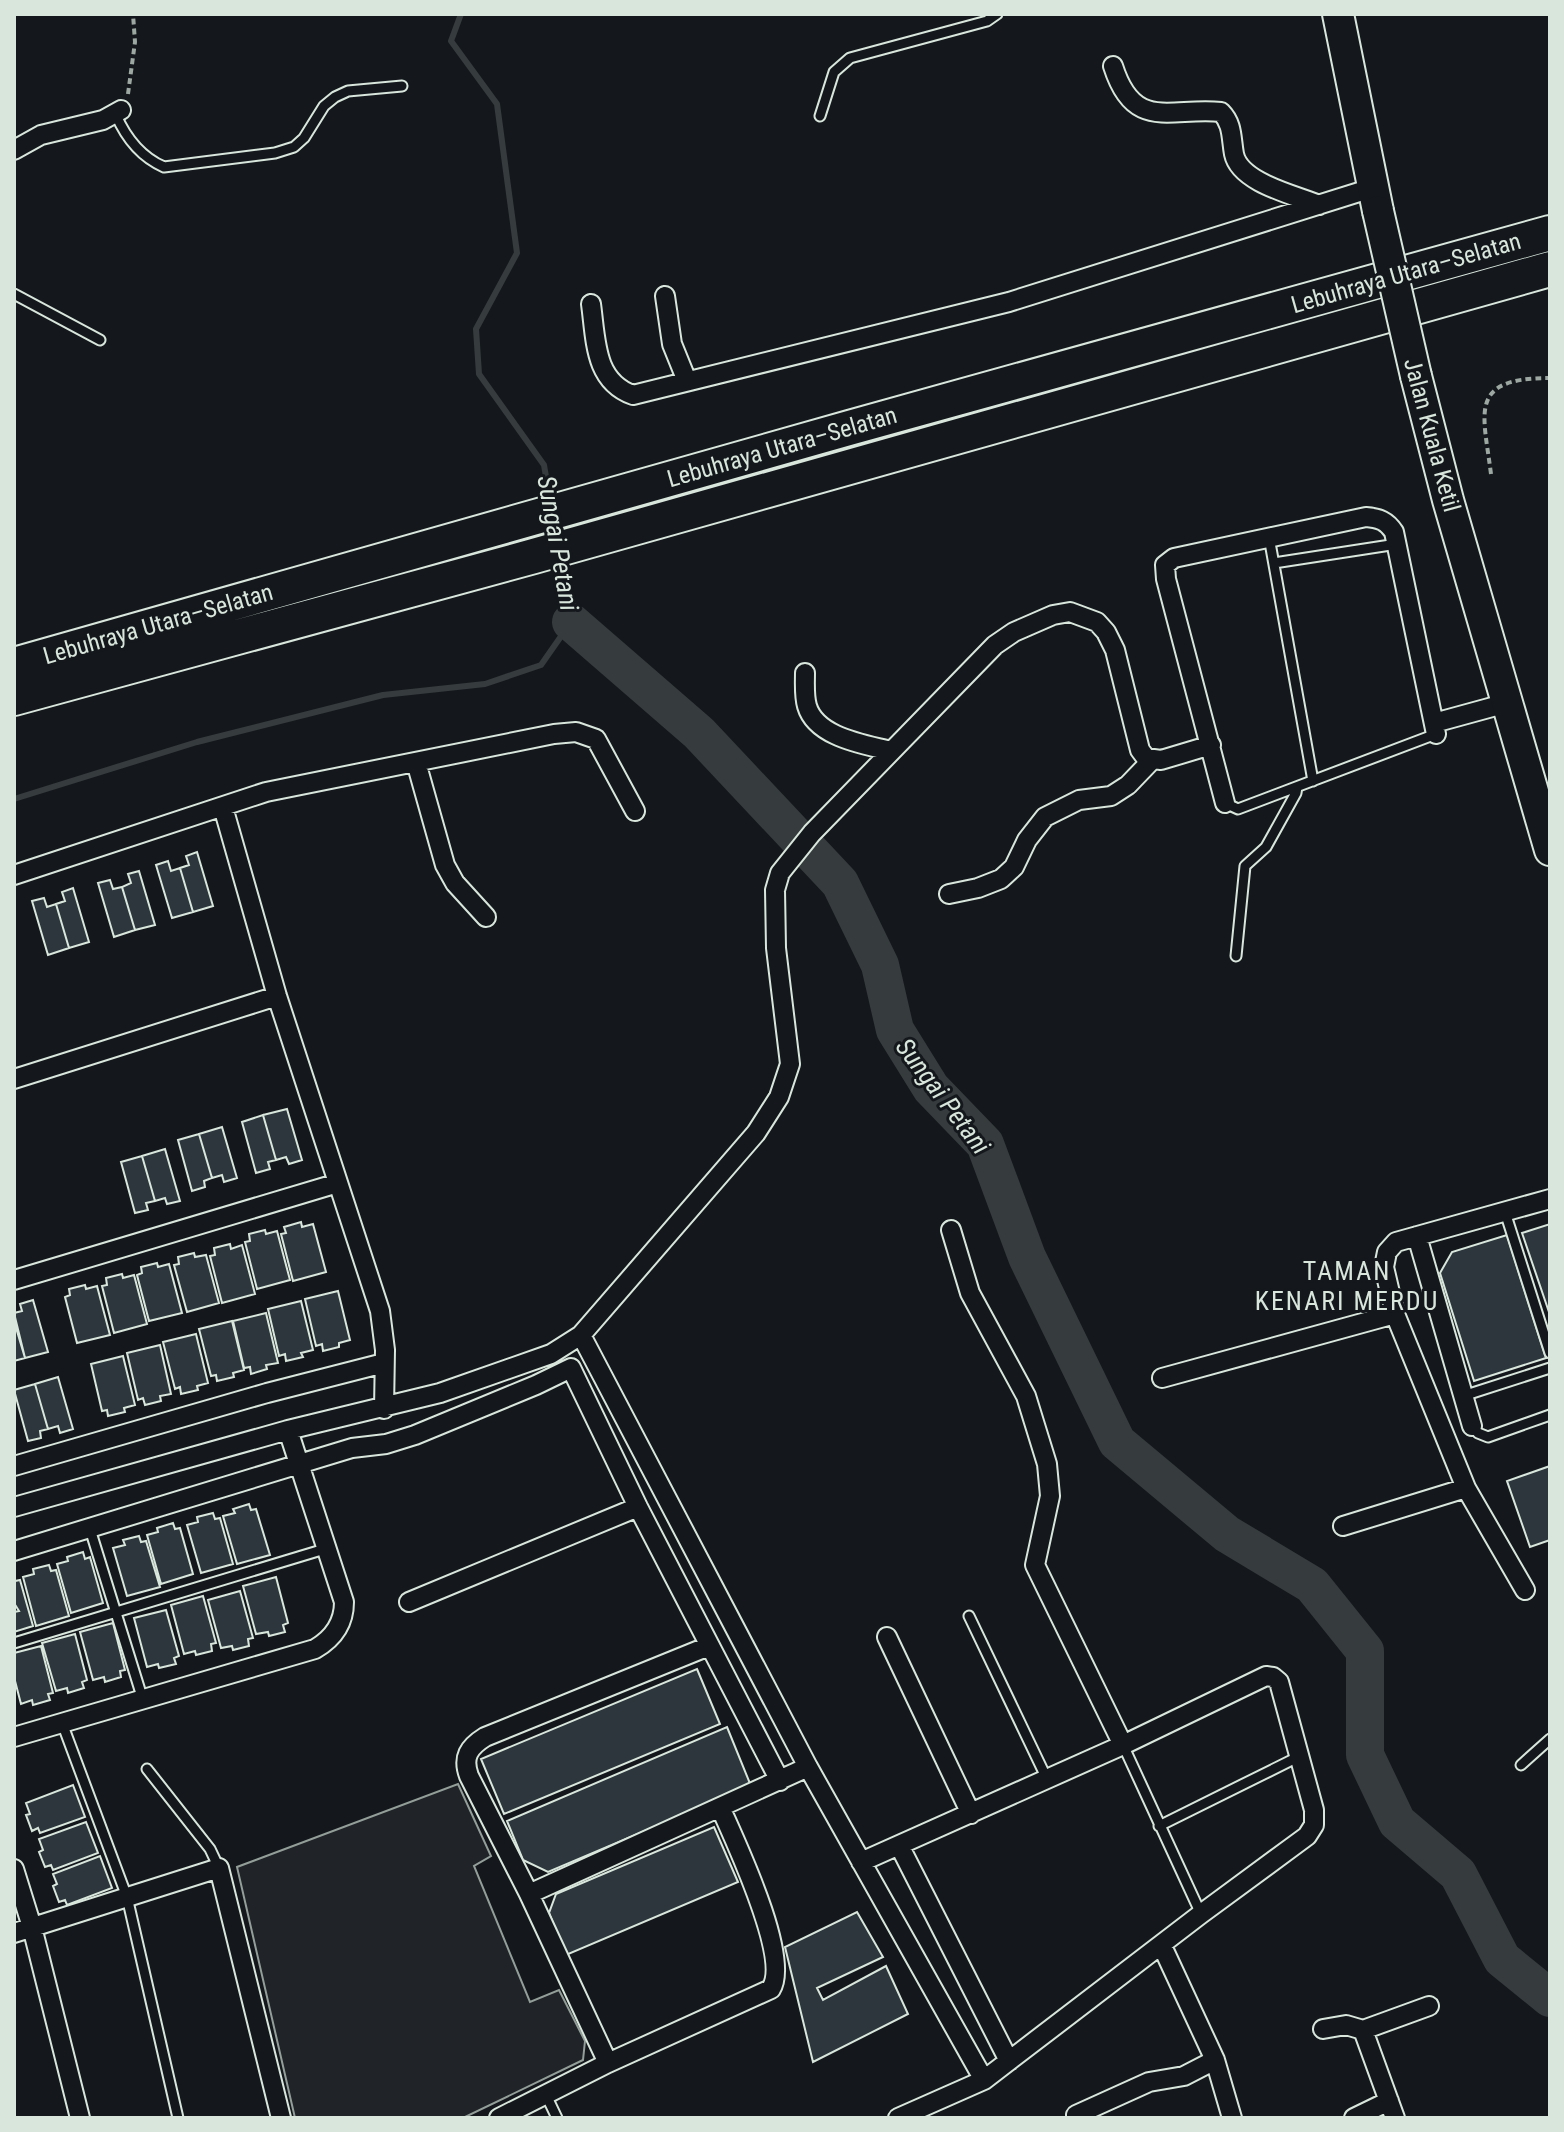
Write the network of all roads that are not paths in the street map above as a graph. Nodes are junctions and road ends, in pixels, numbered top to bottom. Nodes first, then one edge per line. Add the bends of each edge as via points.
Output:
1 (997, 14) edge
2 (1338, 14) edge
3 (1113, 66) dead end
4 (402, 86) dead end
5 (119, 112) joint
6 (820, 116) dead end
7 (14, 150) edge
8 (1375, 200) junction
9 (1319, 205) junction
10 (1550, 233) edge
11 (1550, 269) edge
12 (14, 294) edge
13 (665, 296) dead end
14 (591, 304) dead end
15 (100, 340) dead end
16 (687, 381) junction
17 (1269, 537) junction
18 (1397, 544) junction
19 (1274, 563) junction
20 (14, 665) edge
21 (805, 673) dead end
22 (14, 698) edge
23 (1507, 703) junction
24 (1435, 728) junction
25 (1211, 745) junction
26 (890, 751) junction
27 (1152, 760) junction
28 (416, 762) junction
29 (1313, 781) junction
30 (1297, 787) junction
31 (1225, 803) joint
32 (223, 807) junction
33 (635, 811) dead end
34 (1549, 847) edge
35 (14, 875) edge
36 (949, 894) dead end
37 (486, 917) dead end
38 (1236, 956) dead end
39 (277, 996) junction
40 (14, 1079) edge
41 (338, 1183) junction
42 (1550, 1199) edge
43 (1505, 1212) junction
44 (951, 1230) dead end
45 (1417, 1236) junction
46 (14, 1280) edge
47 (1395, 1314) junction
48 (581, 1335) junction
49 (562, 1349) junction
50 (1550, 1353) edge
51 (384, 1363) junction
52 (571, 1368) junction
53 (1550, 1368) edge
54 (1162, 1378) dead end
55 (1463, 1396) junction
56 (384, 1409) junction
57 (1550, 1415) edge
58 (1472, 1426) joint
59 (288, 1430) junction
60 (300, 1464) junction
61 (14, 1466) edge
62 (1466, 1488) junction
63 (14, 1507) edge
64 (638, 1507) junction
65 (1343, 1526) dead end
66 (90, 1529) junction
67 (328, 1548) junction
68 (14, 1551) edge
69 (1525, 1590) dead end
70 (409, 1602) dead end
71 (115, 1612) junction
72 (969, 1616) dead end
73 (887, 1637) dead end
74 (14, 1643) edge
75 (709, 1646) junction
76 (143, 1700) junction
77 (62, 1723) junction
78 (14, 1737) edge
79 (1550, 1739) edge
80 (1123, 1745) junction
81 (1300, 1756) junction
82 (1521, 1765) dead end
83 (808, 1767) junction
84 (147, 1769) dead end
85 (1047, 1779) junction
86 (780, 1781) junction
87 (721, 1809) junction
88 (971, 1814) junction
89 (1159, 1826) junction
90 (899, 1845) junction
91 (861, 1862) junction
92 (219, 1868) junction
93 (14, 1869) edge
94 (529, 1894) junction
95 (127, 1897) junction
96 (1201, 1914) junction
97 (23, 1930) edge
98 (1162, 1946) junction
99 (1429, 2006) dead end
100 (1323, 2029) dead end
101 (1363, 2030) junction
102 (1215, 2060) junction
103 (1009, 2061) junction
104 (608, 2063) junction
105 (984, 2080) junction
106 (546, 2095) junction
107 (1392, 2110) edge
108 (1076, 2115) dead end
109 (80, 2118) edge
110 (178, 2118) edge
111 (281, 2118) edge
112 (499, 2118) edge
113 (557, 2118) edge
114 (898, 2118) edge
115 (1232, 2118) edge
116 (1354, 2118) edge

1 - 6 lane via 850,58 834,72
2 - 8 main road, Jalan Kuala Ketil
3 - 9 street via 1119,87 1143,110 1221,112 1231,130 1234,157 1246,174
4 - 5 lane via 335,97 294,147 164,167 125,134
5 - 7 street via 41,135
8 - 9 street
8 - 23 main road, Jalan Kuala Ketil, bridge via 1448,500
9 - 16 street via 1009,302
10 - 20 highway, Lebuhraya Utara–Selatan
11 - 22 highway, Lebuhraya Utara–Selatan
12 - 15 lane
13 - 16 street via 672,344
14 - 16 street via 600,363 620,390 633,395
17 - 18 street via 1376,517 1389,524
17 - 19 lane
17 - 25 street via 1174,558 1165,565
18 - 19 lane
18 - 24 street
19 - 29 lane
21 - 26 street via 807,707 820,724 847,739
23 - 24 street
23 - 34 main road, Jalan Kuala Ketil
24 - 29 lane
25 - 27 street
25 - 31 street
26 - 27 street via 995,645 1038,621 1070,612 1097,622 1106,632 1140,750
26 - 48 street via 780,873 775,890 776,948 790,1064 779,1097 756,1133
27 - 36 street via 1111,796 1079,800 1045,817 1001,879
28 - 32 street via 266,792
28 - 33 street via 554,734 587,734 604,750
28 - 37 street via 445,865
29 - 30 lane
30 - 31 lane via 1238,809
30 - 38 lane via 1266,847 1245,866
32 - 35 street
32 - 39 street
39 - 40 street
39 - 41 street
41 - 46 street
41 - 51 street via 380,1311
42 - 43 street
43 - 45 street
43 - 50 lane
44 - 80 street via 970,1293 1026,1396 1047,1464 1050,1496 1035,1565
45 - 47 street via 1396,1242 1387,1252 1384,1267
45 - 55 street
47 - 54 street
47 - 62 street
48 - 49 street
48 - 83 street
49 - 52 street
49 - 56 street
51 - 56 street
51 - 61 street
52 - 60 street via 399,1441
52 - 64 street
53 - 55 lane
55 - 58 street
56 - 59 street
57 - 58 lane via 1488,1437
59 - 60 street
59 - 63 street
60 - 66 street
60 - 67 street
62 - 65 street
62 - 69 street
64 - 70 street
64 - 75 street
66 - 68 street
66 - 71 lane
67 - 71 lane
67 - 76 street via 344,1602 342,1622 331,1638 315,1649
71 - 74 lane
71 - 76 lane
72 - 85 lane
73 - 88 street
75 - 86 street
75 - 94 street via 473,1745 466,1759 469,1776
76 - 77 street
77 - 78 street
77 - 95 lane
79 - 82 lane
80 - 81 street via 1266,1676 1279,1682
80 - 85 street
80 - 89 lane
81 - 89 lane
81 - 96 street via 1314,1825 1307,1836
83 - 86 street
83 - 91 street
84 - 92 lane
85 - 88 street
86 - 87 street
87 - 94 street
87 - 104 street via 763,1909 775,1983
88 - 90 street
89 - 96 lane
90 - 91 street
90 - 103 street
91 - 105 street
92 - 95 street
92 - 111 street
93 - 97 street
94 - 104 street
95 - 97 street
95 - 110 lane
96 - 98 street
97 - 109 street
98 - 102 street
98 - 103 street
99 - 101 street
100 - 101 street via 1346,2025
101 - 107 street
102 - 108 street
102 - 115 street
103 - 105 street
104 - 106 street
105 - 114 street
106 - 112 street
106 - 113 lane
107 - 116 street

